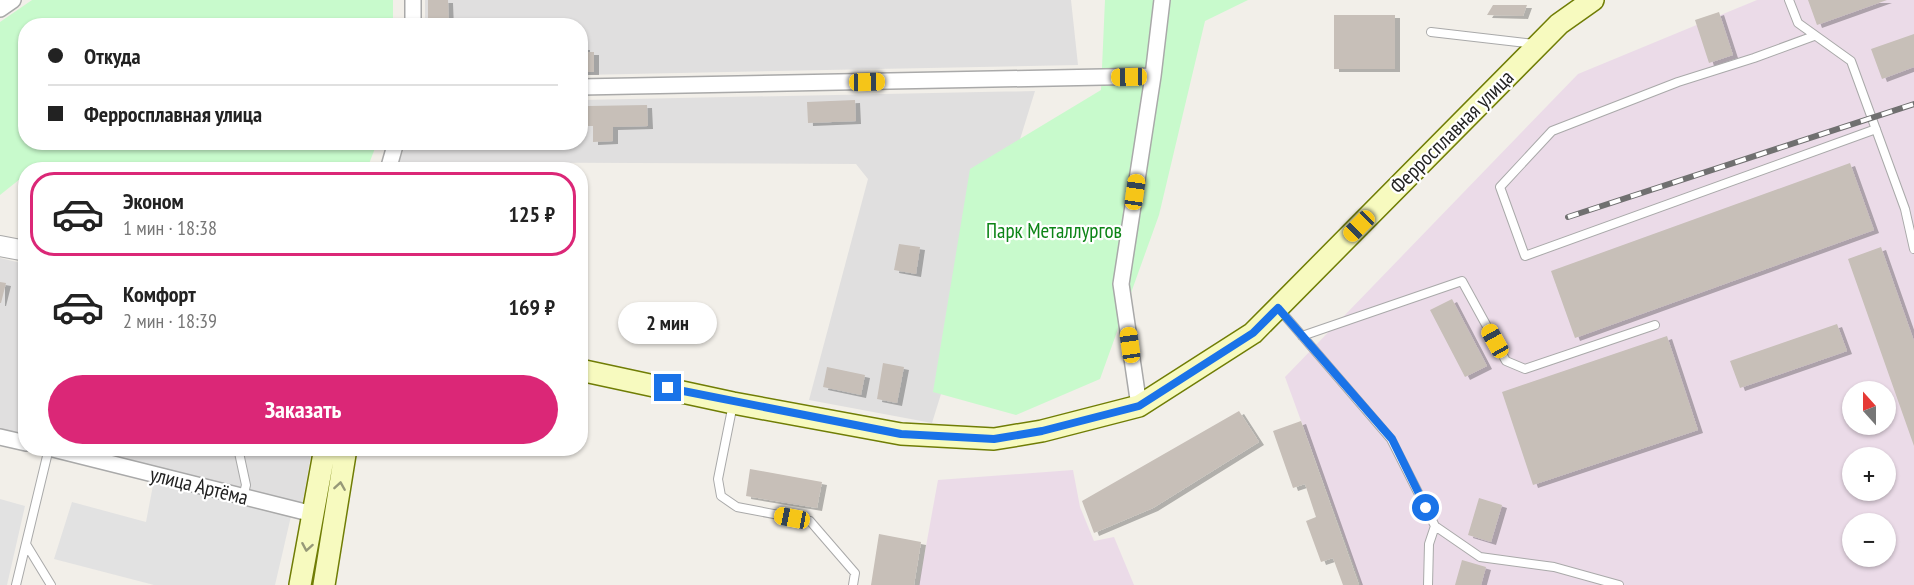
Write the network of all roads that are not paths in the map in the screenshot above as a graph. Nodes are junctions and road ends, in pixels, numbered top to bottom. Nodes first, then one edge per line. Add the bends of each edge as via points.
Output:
1 (13, 0) edge
2 (413, 0) edge
3 (1162, 0) edge
4 (1593, 0) edge
5 (1789, 0) edge
6 (0, 9) edge
7 (413, 18) edge
8 (1431, 32) dead end
9 (1814, 36) junction
10 (1539, 45) junction
11 (1153, 76) junction
12 (588, 87) edge
13 (1876, 129) junction
14 (0, 246) edge
15 (18, 249) edge
16 (1914, 249) edge
17 (1278, 308) junction
18 (1655, 325) dead end
19 (1302, 336) junction
20 (588, 372) edge
21 (733, 403) junction
22 (1139, 406) junction
23 (0, 437) edge
24 (18, 441) edge
25 (47, 456) edge
26 (81, 456) edge
27 (240, 456) edge
28 (324, 456) edge
29 (345, 456) edge
30 (243, 497) junction
31 (313, 514) junction
32 (1435, 526) junction
33 (26, 544) junction
34 (16, 585) edge
35 (51, 585) edge
36 (300, 585) edge
37 (324, 585) edge
38 (853, 585) edge
39 (1428, 585) edge
40 (1619, 585) edge

1 - 6 street
2 - 7 street
3 - 11 street
4 - 10 main road, Ферросплавная улица via 1559,24
5 - 9 lane via 1798,23
8 - 10 lane
9 - 13 lane via 1851,61
9 - 13 lane via 1678,82 1552,131 1500,186 1525,256
10 - 17 main road, Ферросплавная улица
11 - 12 street
11 - 22 street via 1121,284
13 - 16 lane via 1905,209
14 - 15 street
17 - 19 lane
17 - 22 main road, Ферросплавная улица via 1253,333
18 - 19 lane via 1525,369 1506,361 1462,281
19 - 32 lane via 1392,439
20 - 21 main road, Ферросплавная улица
21 - 22 main road, Ферросплавная улица via 901,434 994,439
21 - 38 lane via 718,479 721,496 736,507 810,521 855,573
23 - 24 street
25 - 33 lane
26 - 30 street, улица Артёма
27 - 30 lane via 246,485
28 - 31 main road
37 -> 29 main road
30 - 31 street, улица Артёма
31 -> 36 main road
32 - 39 lane via 1429,544
32 - 40 lane via 1480,557 1554,567
33 - 34 lane
33 - 35 lane

